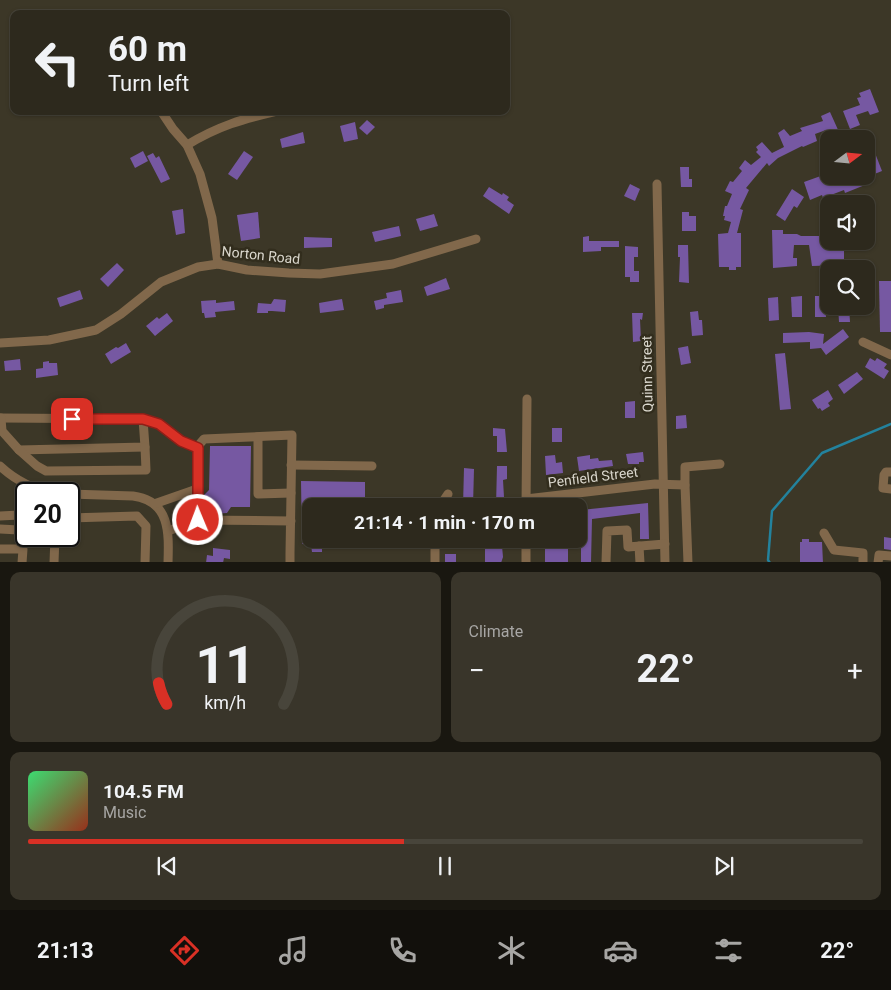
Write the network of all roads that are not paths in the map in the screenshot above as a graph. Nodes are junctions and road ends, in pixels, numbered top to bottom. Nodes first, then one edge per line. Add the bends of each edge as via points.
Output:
1 (164, 115) edge
2 (261, 115) edge
3 (187, 145) junction
4 (657, 184) dead end
5 (476, 239) dead end
6 (218, 264) junction
7 (0, 342) edge
8 (864, 342) dead end
9 (891, 355) edge
10 (527, 399) dead end
11 (143, 419) junction
12 (1, 422) edge
13 (258, 436) junction
14 (145, 446) junction
15 (198, 448) junction
16 (19, 450) junction
17 (720, 464) dead end
18 (291, 465) junction
19 (0, 466) edge
20 (372, 466) dead end
21 (891, 472) edge
22 (22, 482) edge
23 (663, 484) junction
24 (685, 485) junction
25 (197, 489) junction
26 (891, 489) edge
27 (291, 493) junction
28 (80, 494) edge
29 (448, 494) dead end
30 (445, 498) edge
31 (526, 498) edge
32 (556, 498) edge
33 (154, 504) junction
34 (0, 516) edge
35 (80, 518) edge
36 (198, 520) junction
37 (291, 521) junction
38 (0, 529) edge
39 (168, 531) junction
40 (824, 534) dead end
41 (665, 544) junction
42 (639, 546) junction
43 (55, 547) edge
44 (435, 548) edge
45 (526, 548) edge
46 (0, 549) edge
47 (891, 556) edge
48 (22, 562) edge
49 (54, 562) edge
50 (145, 562) edge
51 (168, 562) edge
52 (290, 562) edge
53 (435, 562) edge
54 (526, 562) edge
55 (606, 562) edge
56 (640, 562) edge
57 (665, 562) edge
58 (688, 562) edge
59 (863, 562) edge
60 (878, 562) edge

1 - 3 street
2 - 3 street via 230,123
3 - 6 street via 200,174 212,218
4 - 23 street, Quinn Street
5 - 6 street, Norton Road via 393,264 320,274 247,270
6 - 7 street, Norton Road via 198,266 170,278 96,330 49,340
8 - 9 street
10 - 31 street
11 - 12 street
11 - 14 street
11 - 15 street via 159,424 181,441
12 - 16 street via 2,430
13 - 15 street via 204,439
13 - 18 street via 292,435
13 - 27 street via 258,494
14 - 16 street
14 - 16 street via 146,470 46,471
15 - 25 street
17 - 24 street via 685,467
18 - 20 street
18 - 27 street
19 - 22 street
21 - 26 street via 884,475 883,488
23 - 24 street, Penfield Street
23 - 32 street, Penfield Street
23 - 41 street, Quinn Street
24 - 58 street
25 - 33 street
25 - 36 street
27 - 37 street
28 - 33 street via 133,496
29 - 30 street
33 - 39 street via 164,516
34 - 38 street via 18,515 19,530
35 - 50 street via 137,516 146,526
36 - 37 street
36 - 39 street
37 - 52 street
39 - 51 street
40 - 59 street via 834,550 863,553
41 - 42 street
41 - 57 street, Quinn Street
42 - 55 street via 628,547 627,530 607,531
42 - 56 street
43 - 49 street
44 - 53 street
45 - 54 street
46 - 48 street via 23,549
47 - 60 street via 879,555

